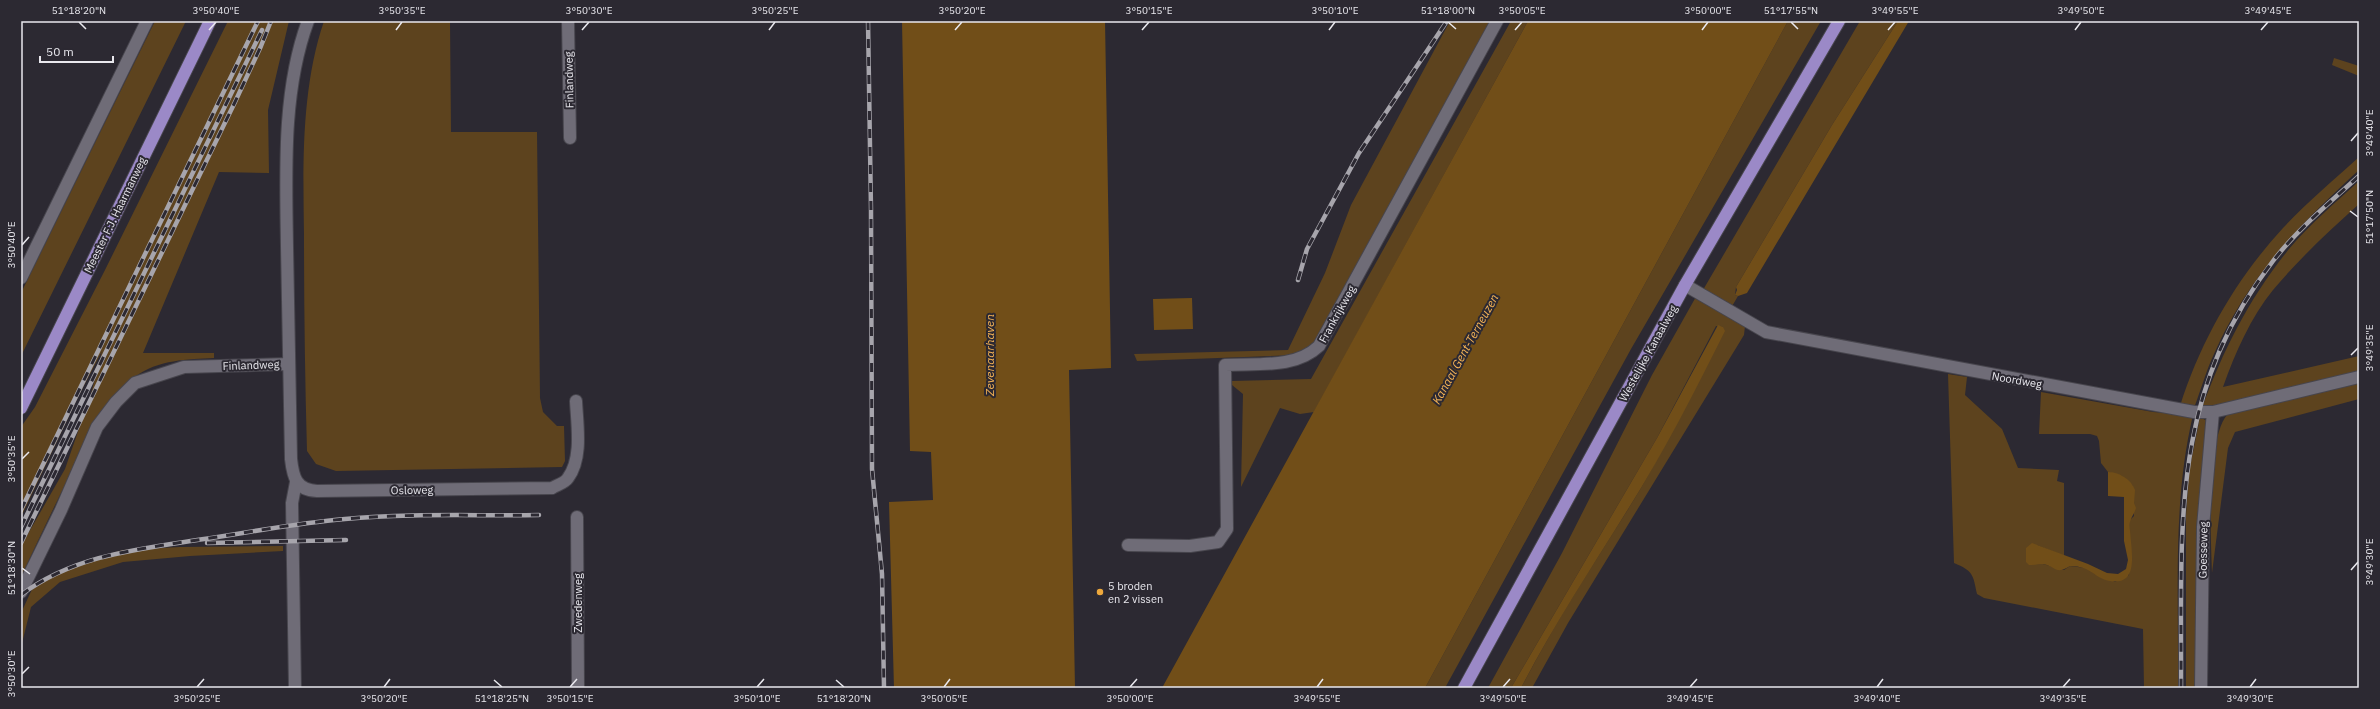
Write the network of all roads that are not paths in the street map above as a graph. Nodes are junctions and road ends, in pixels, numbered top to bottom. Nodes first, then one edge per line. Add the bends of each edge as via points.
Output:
1 (147, 21) edge
2 (210, 21) edge
3 (308, 21) edge
4 (568, 21) edge
5 (1497, 21) edge
6 (1839, 21) edge
7 (570, 138) dead end
8 (21, 278) edge
9 (1685, 285) junction
10 (289, 364) junction
11 (2359, 377) edge
12 (576, 401) dead end
13 (21, 408) edge
14 (2213, 412) junction
15 (296, 482) junction
16 (577, 517) dead end
17 (1128, 545) dead end
18 (21, 592) edge
19 (295, 688) edge
20 (578, 688) edge
21 (1464, 688) edge
22 (2201, 688) edge

1 - 8 street
2 - 13 main road, Meester F.J. Haarmanweg
3 - 10 street, Finlandweg via 302,36 288,129 286,215
4 - 7 street, Finlandweg
5 - 17 street, Frankrijkweg via 1319,346 1309,356 1291,362 1225,365 1227,529 1218,542 1190,546
6 - 9 main road, Westelijke Kanaalweg
9 - 14 street, Noordweg via 1766,332 2182,410
9 - 21 main road, Westelijke Kanaalweg
10 - 15 street via 291,459
10 - 18 street, Finlandweg via 184,367 135,383 97,427 61,510
11 - 14 street, Noordweg
12 - 15 street, Osloweg via 575,465 568,480 552,488 309,491
14 - 22 street, Goesseweg via 2203,527
15 - 19 street via 292,503
16 - 20 street, Zwedenweg

